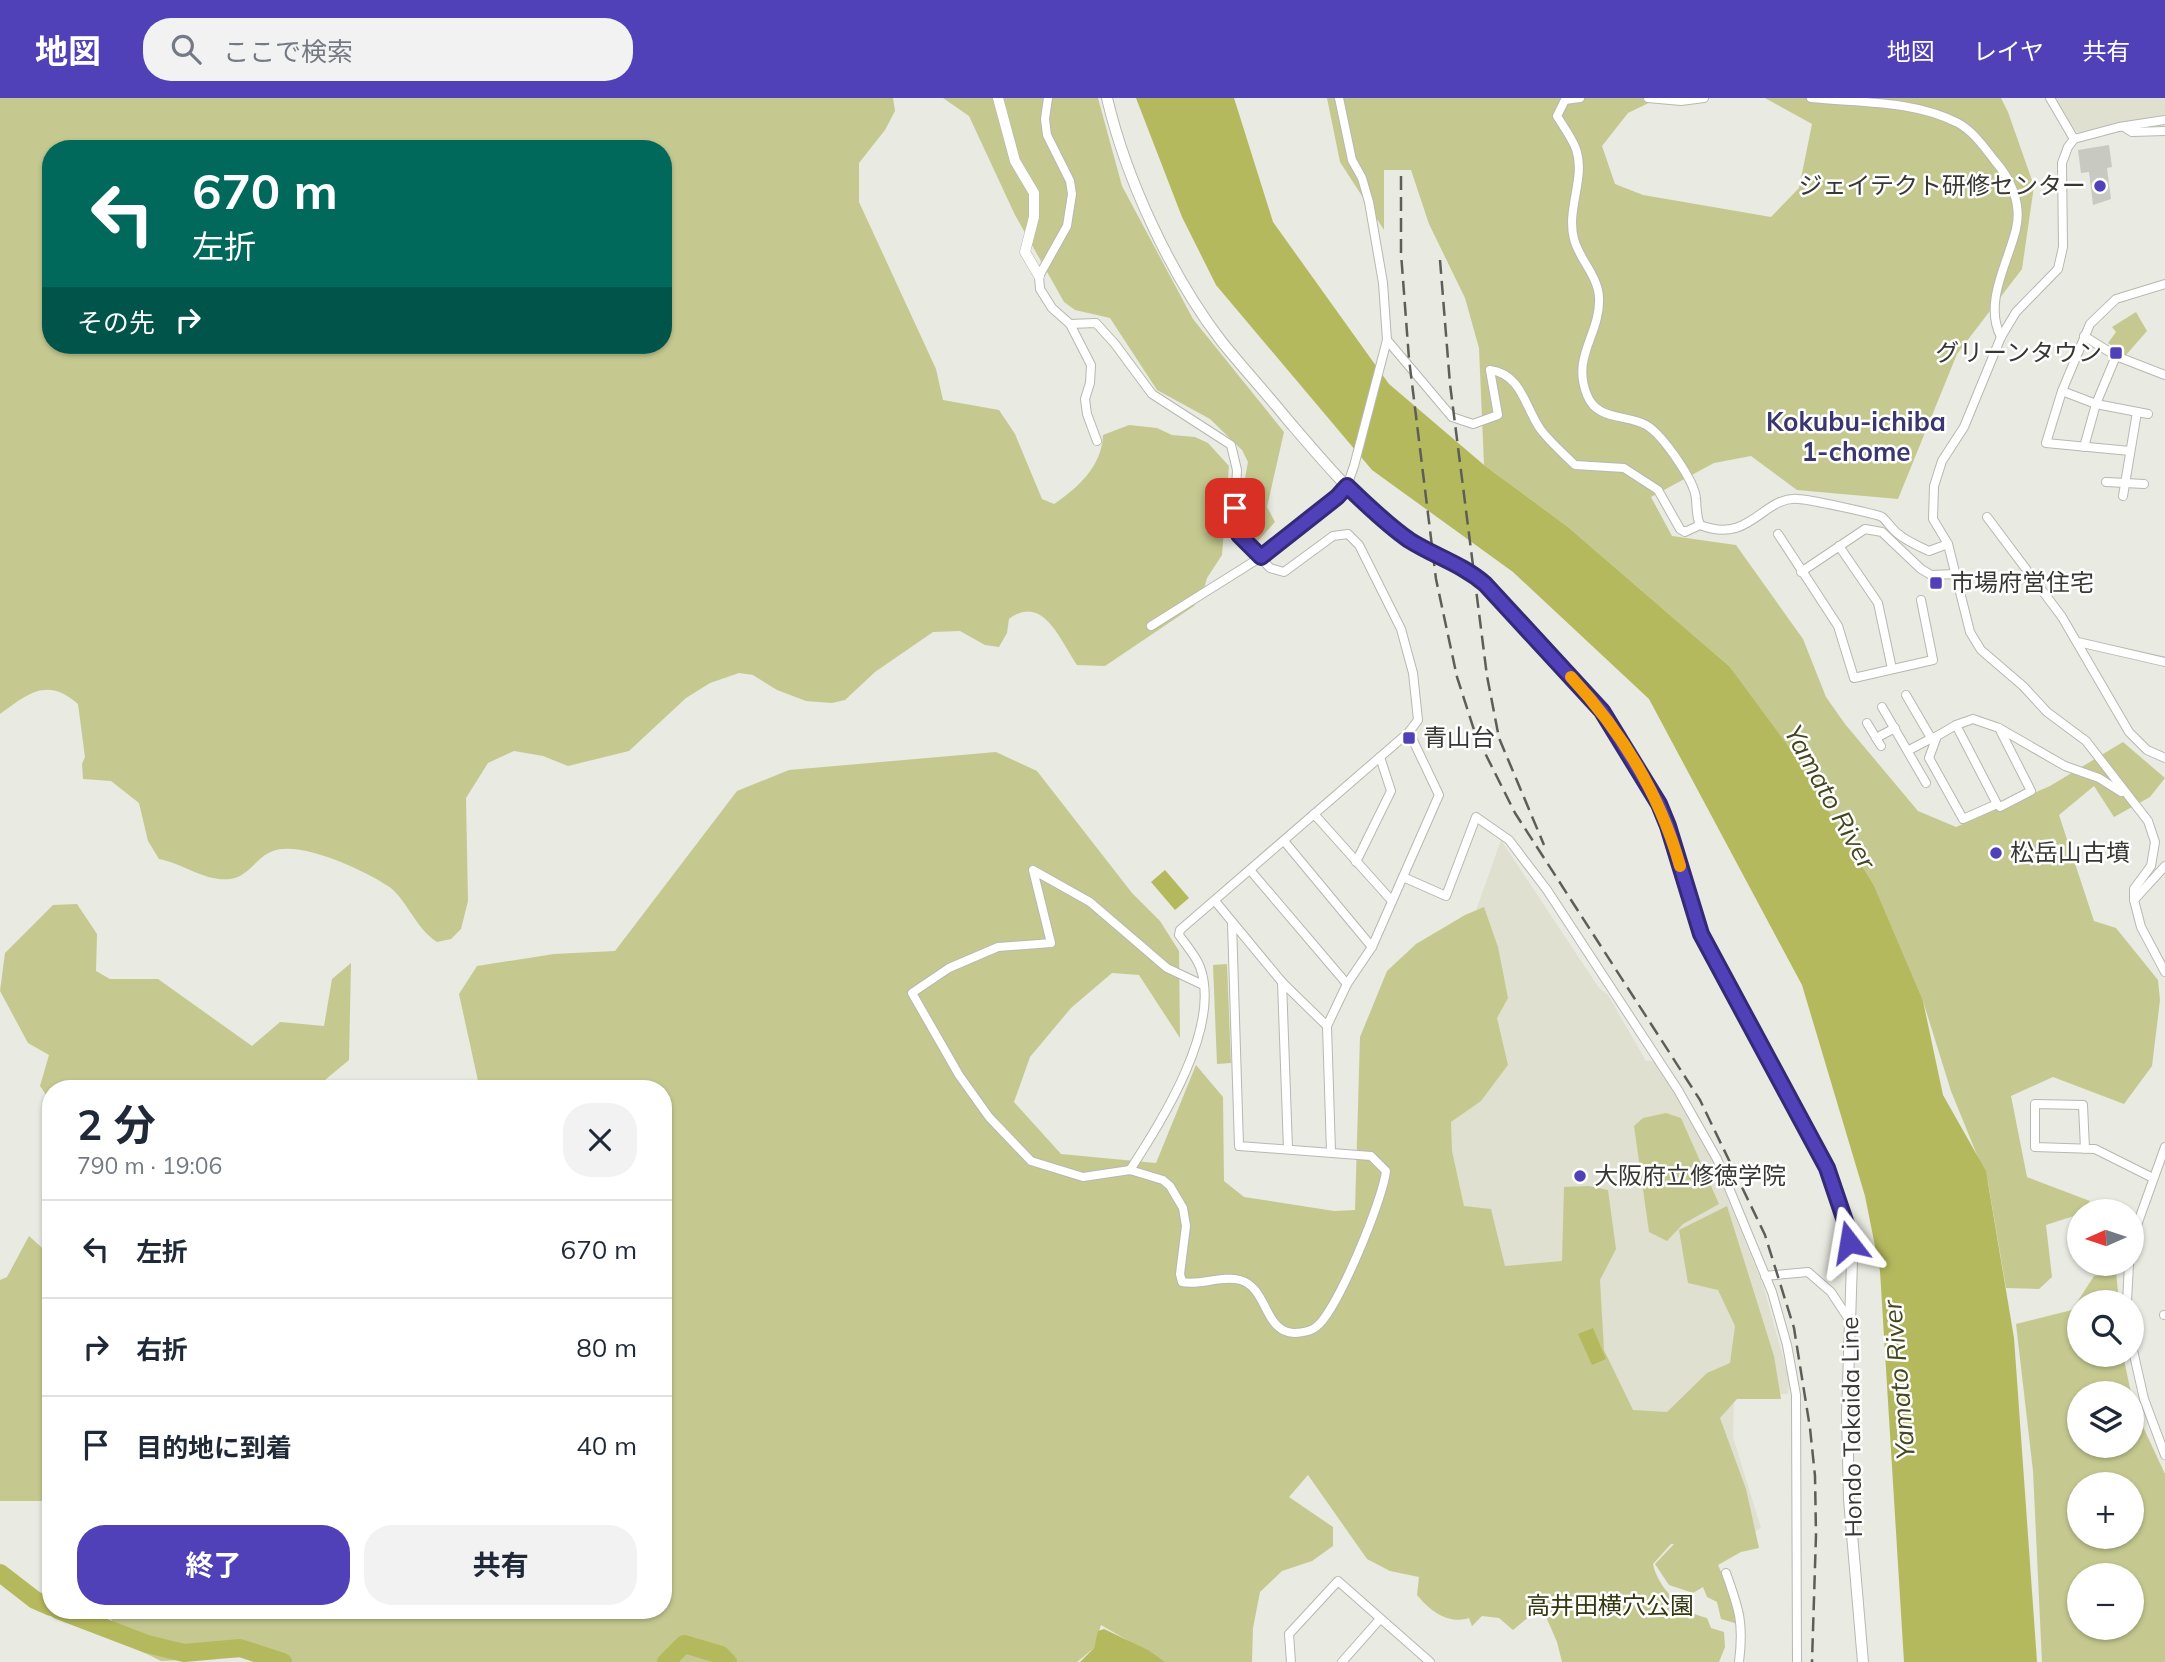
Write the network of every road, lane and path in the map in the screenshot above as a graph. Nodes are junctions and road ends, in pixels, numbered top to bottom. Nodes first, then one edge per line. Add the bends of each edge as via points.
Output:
1 (998, 98) edge
2 (1048, 98) edge
3 (1107, 98) edge
4 (1339, 98) edge
5 (1580, 98) edge
6 (1648, 98) edge
7 (1704, 98) edge
8 (1811, 98) edge
9 (2050, 98) edge
10 (2165, 120) edge
11 (2124, 127) junction
12 (2165, 131) edge
13 (2074, 139) junction
14 (1040, 276) junction
15 (2165, 284) edge
16 (1070, 324) junction
17 (2084, 336) junction
18 (2001, 337) junction
19 (1386, 344) junction
20 (2116, 356) junction
21 (2165, 375) edge
22 (2062, 391) junction
23 (2096, 404) junction
24 (2137, 412) junction
25 (2148, 414) dead end
26 (1097, 441) dead end
27 (2084, 447) junction
28 (2130, 451) junction
29 (2106, 482) dead end
30 (2125, 482) junction
31 (2144, 484) dead end
32 (1347, 486) junction
33 (2123, 496) dead end
34 (1987, 517) dead end
35 (1700, 525) junction
36 (1778, 534) dead end
37 (1948, 544) junction
38 (1839, 546) junction
39 (1261, 557) junction
40 (1801, 572) junction
41 (1957, 574) junction
42 (1921, 600) dead end
43 (1151, 626) dead end
44 (2078, 642) junction
45 (2165, 662) edge
46 (1892, 669) junction
47 (1906, 695) dead end
48 (1882, 707) dead end
49 (1867, 723) dead end
50 (1956, 724) junction
51 (1895, 728) junction
52 (1998, 728) junction
53 (1409, 732) junction
54 (1934, 737) junction
55 (1909, 750) junction
56 (1380, 757) junction
57 (2165, 758) edge
58 (1926, 783) dead end
59 (2126, 796) junction
60 (1997, 804) junction
61 (1314, 814) junction
62 (1284, 841) junction
63 (1356, 862) junction
64 (2165, 866) edge
65 (1250, 870) junction
66 (1403, 877) junction
67 (2134, 900) junction
68 (1214, 901) junction
69 (1392, 901) junction
70 (1233, 923) junction
71 (1372, 947) junction
72 (2165, 972) edge
73 (1282, 982) junction
74 (1347, 984) junction
75 (1203, 985) junction
76 (1327, 1026) junction
77 (2165, 1147) edge
78 (1288, 1149) junction
79 (2085, 1149) junction
80 (1331, 1152) junction
81 (1130, 1170) junction
82 (2153, 1178) junction
83 (2144, 1204) edge
84 (1765, 1276) junction
85 (1850, 1322) junction
86 (2137, 1367) edge
87 (2165, 1454) edge
88 (1726, 1573) dead end
89 (1380, 1619) junction
90 (1291, 1662) edge
91 (1342, 1662) edge
92 (1430, 1662) edge
93 (1739, 1662) edge
94 (1797, 1662) edge
95 (1863, 1662) edge

1 - 14 street via 1014,161 1034,193 1034,217 1025,252
2 - 14 street via 1047,135 1070,180 1072,194 1067,226
3 - 32 main road, Hondo Takaida Line via 1117,139 1181,280 1221,341
4 - 19 street via 1352,160 1368,202 1382,283
5 - 35 street via 1565,100 1557,116 1576,150 1574,239 1600,296 1581,376 1595,409 1647,425 1660,439 1689,477
6 - 7 street
8 - 18 street via 1934,113 1976,137 2007,174 2015,194 2017,226 1998,286 1994,314
9 - 13 street
10 - 11 street
11 - 12 street via 2132,132
11 - 13 street
13 - 18 street via 2062,163 2063,247 2057,269 2016,312
14 - 16 street via 1040,289
15 - 17 street via 2116,299
16 - 26 street via 1091,365 1084,399
16 - 39 street via 1096,323 1152,394 1231,445 1237,470 1239,535
17 - 20 street
17 - 22 street
18 - 37 street via 1934,486 1933,519
19 - 32 street
19 - 35 street via 1452,417 1473,424 1498,415 1490,370 1499,371 1519,387 1541,430 1575,465 1624,468 1658,490 1679,529 1685,532
20 - 21 street
20 - 23 street
22 - 23 street
22 - 27 street via 2046,443
23 - 24 street
23 - 27 street
24 - 25 street
24 - 28 street
27 - 28 street
28 - 30 street
29 - 30 street
30 - 31 street
30 - 33 street
32 - 39 street
32 - 85 main road, Hondo Takaida Line via 1381,520 1466,568 1485,584 1602,711 1635,764 1668,826 1701,934 1827,1168 1846,1224 1852,1261
34 - 44 street
35 - 37 street via 1734,530 1796,498 1880,516 1897,533 1929,551
36 - 40 street
37 - 41 street
38 - 40 street
38 - 41 street via 1865,529 1882,531 1931,575
38 - 46 street via 1878,603
39 - 43 street
39 - 53 street via 1270,568 1284,572 1333,536 1348,534 1360,545 1401,629 1413,673 1418,720
40 - 46 street via 1838,626 1854,678
41 - 59 street via 1970,632 1981,650 2047,712 2086,741
42 - 46 street via 1933,660
44 - 45 street
44 - 57 street via 2129,732 2147,750
47 - 54 street
48 - 51 street
49 - 51 street via 1879,742
50 - 52 street via 1973,719
50 - 54 street
50 - 60 street
51 - 55 street
52 - 59 street
52 - 60 street via 2031,791 2000,807
53 - 56 street
53 - 66 street via 1439,795
54 - 55 street
54 - 60 street via 1929,758 1963,819
55 - 58 street
56 - 61 street
56 - 63 street via 1391,791
59 - 67 street via 2148,821 2155,842 2151,866 2134,890
61 - 62 street
61 - 63 street
62 - 65 street
62 - 71 street
63 - 69 street
64 - 67 street
65 - 68 street
65 - 74 street
66 - 69 street
66 - 84 street via 1446,896 1476,817 1510,840 1697,1122
67 - 72 street via 2141,927
68 - 70 street
68 - 75 street via 1179,935 1200,966
69 - 71 street
70 - 73 street
70 - 78 street via 1239,1146
71 - 74 street
73 - 76 street
73 - 78 street
74 - 76 street
75 - 81 street via 1204,1015 1193,1057
75 - 81 street via 1167,968 1090,902 1033,870 1051,943 998,947 949,968 912,993 959,1075 1031,1161 1083,1177
76 - 80 street
77 - 82 street
78 - 80 street
79 - 79 street via 2083,1105 2035,1104 2035,1147
79 - 82 street via 2095,1149
80 - 81 street via 1371,1156 1386,1171 1384,1188 1325,1318 1315,1328 1299,1333 1286,1332 1277,1324 1251,1285 1242,1281 1182,1282 1183,1208 1163,1180
82 - 83 street
84 - 85 street via 1808,1272 1831,1292
84 - 94 street via 1787,1345 1796,1395
85 - 95 main road, Hondo Takaida Line via 1849,1499
86 - 87 street
88 - 93 street via 1740,1610
89 - 90 street via 1338,1581 1289,1634
89 - 91 street
89 - 92 street

